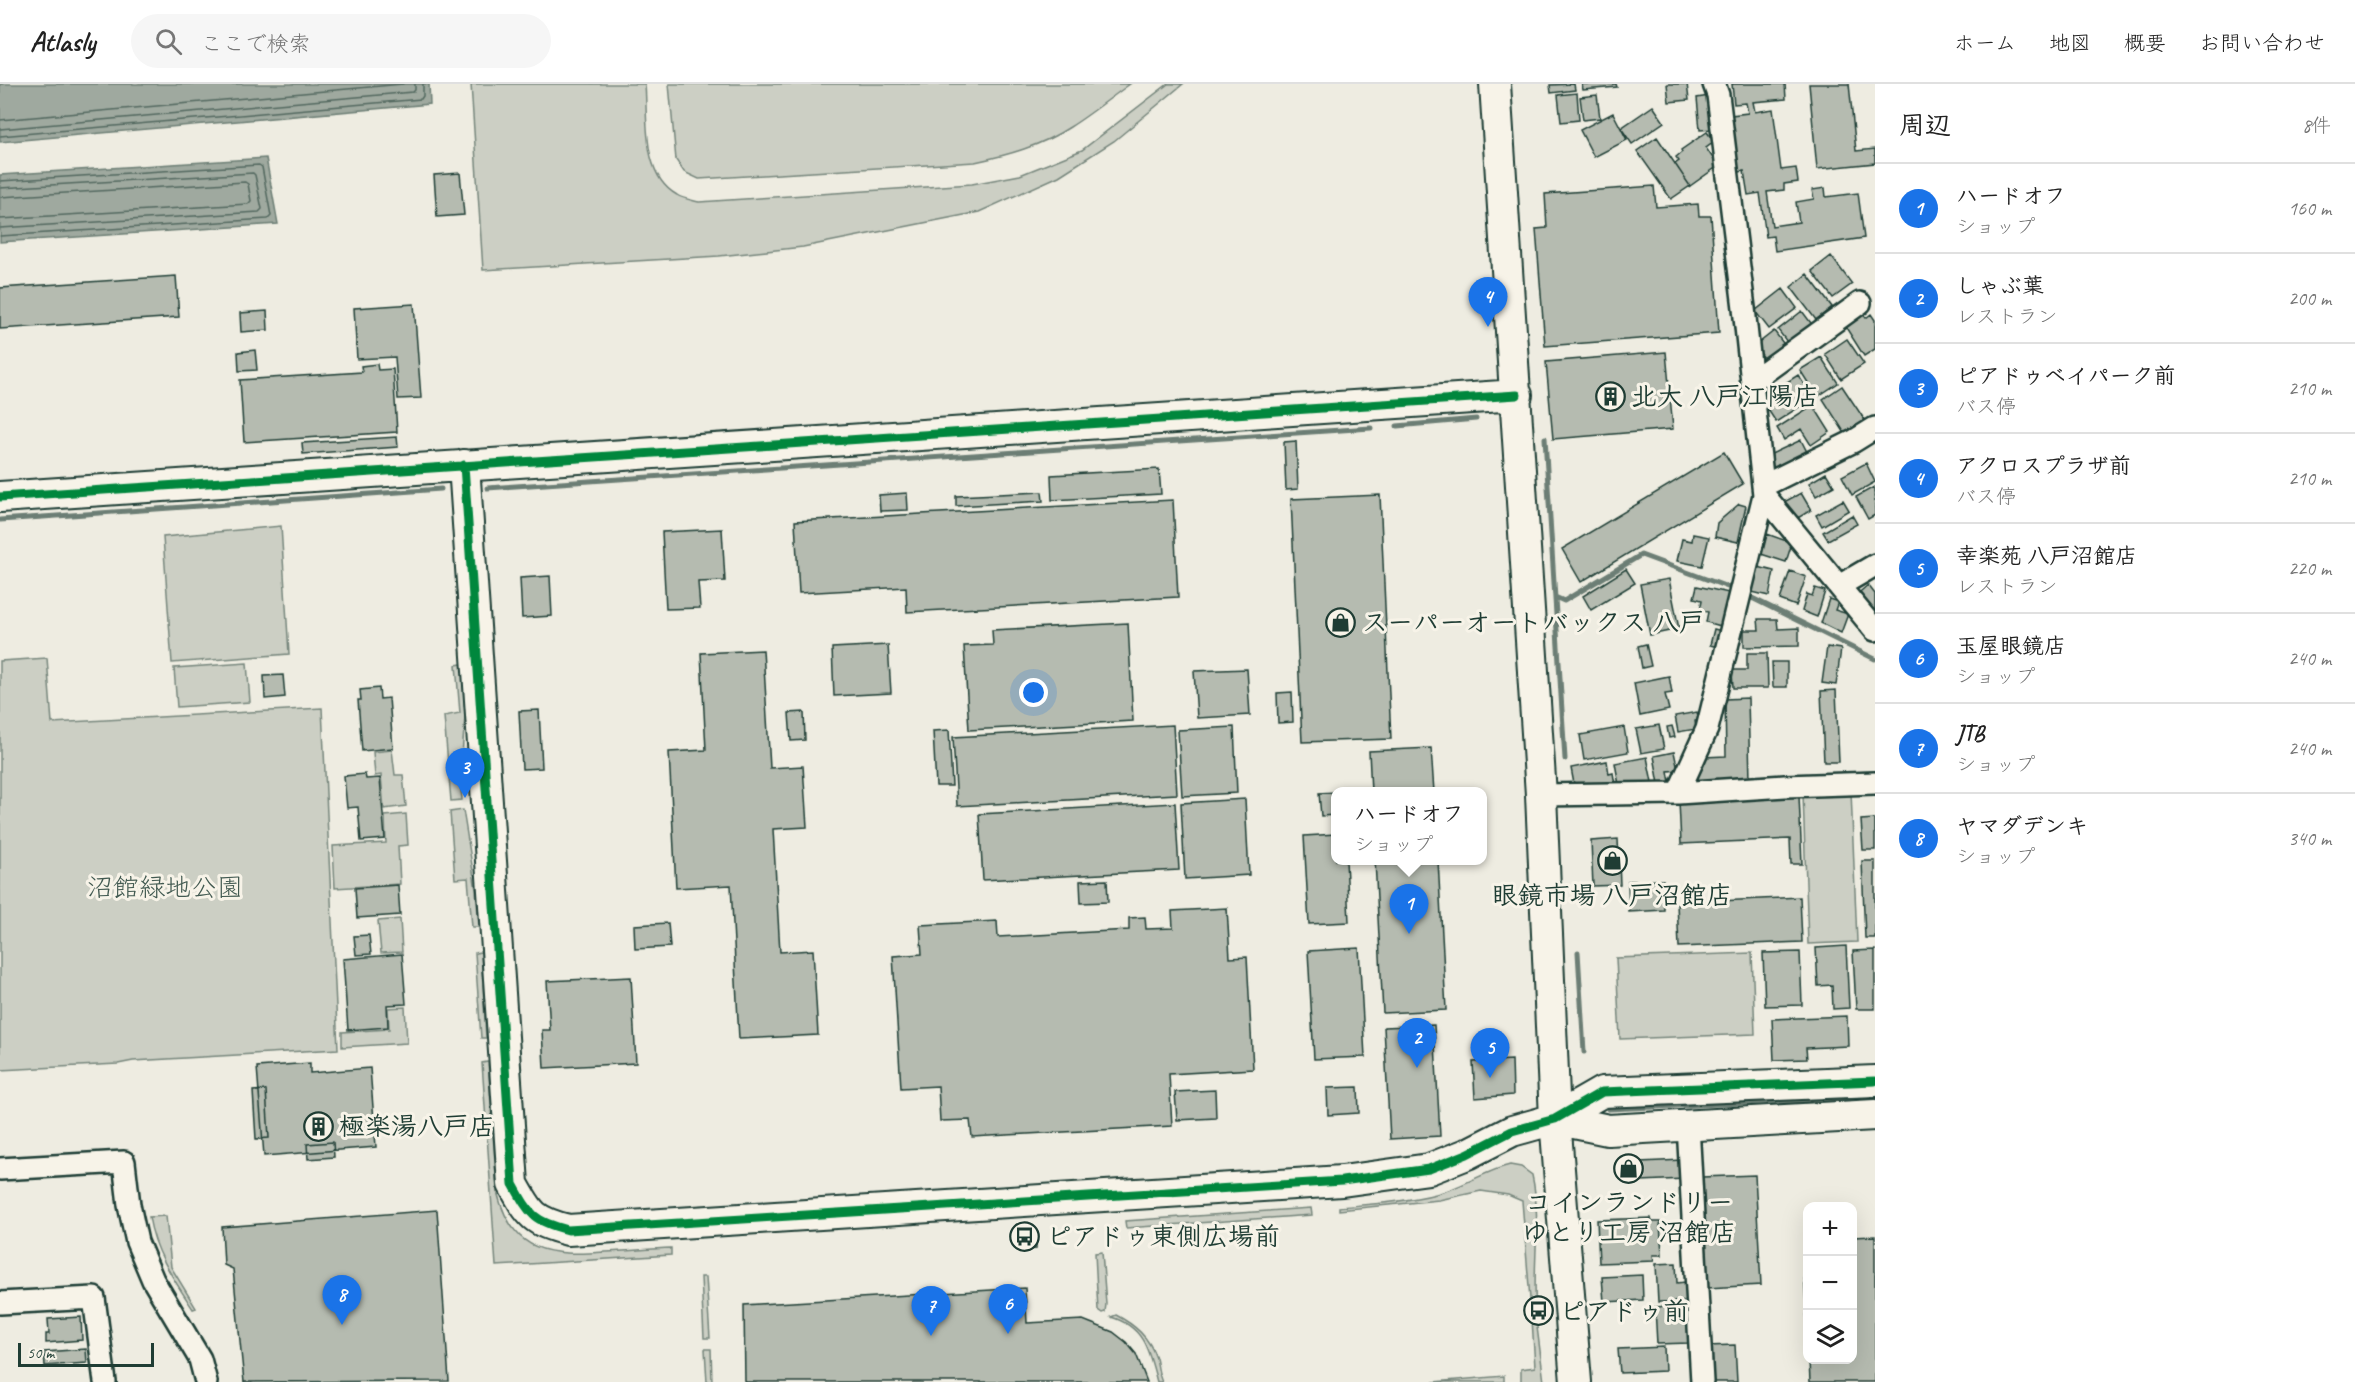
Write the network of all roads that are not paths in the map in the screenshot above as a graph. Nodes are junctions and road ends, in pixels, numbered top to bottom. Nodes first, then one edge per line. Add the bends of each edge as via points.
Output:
1 (1495, 84) edge
2 (1714, 84) edge
3 (1860, 303) dead end
4 (1752, 381) junction
5 (1517, 395) junction
6 (1875, 428) edge
7 (464, 465) junction
8 (1763, 490) junction
9 (0, 497) edge
10 (1875, 565) edge
11 (1839, 586) junction
12 (1875, 630) edge
13 (1875, 783) edge
14 (1678, 793) junction
15 (1541, 795) junction
16 (1875, 1081) edge
17 (1875, 1115) edge
18 (1556, 1119) junction
19 (1688, 1125) junction
20 (0, 1169) edge
21 (0, 1303) edge
22 (105, 1382) edge
23 (206, 1382) edge
24 (1576, 1382) edge
25 (1702, 1382) edge

1 - 5 street
2 - 4 street
3 - 4 street
4 - 8 street
5 - 7 street
5 - 15 street
6 - 8 street
7 - 9 street
7 - 18 street via 513,1184 527,1210 545,1224 568,1230 1342,1181 1429,1170 1512,1131
8 - 11 street
8 - 14 street via 1707,729
10 - 11 street
11 - 12 street
13 - 14 street
14 - 15 street
15 - 18 street
16 - 18 street via 1602,1092
17 - 19 street
18 - 19 street via 1608,1130
18 - 24 street
19 - 25 street
20 - 23 street via 124,1162 137,1242 153,1280 200,1359
21 - 22 street via 94,1298

